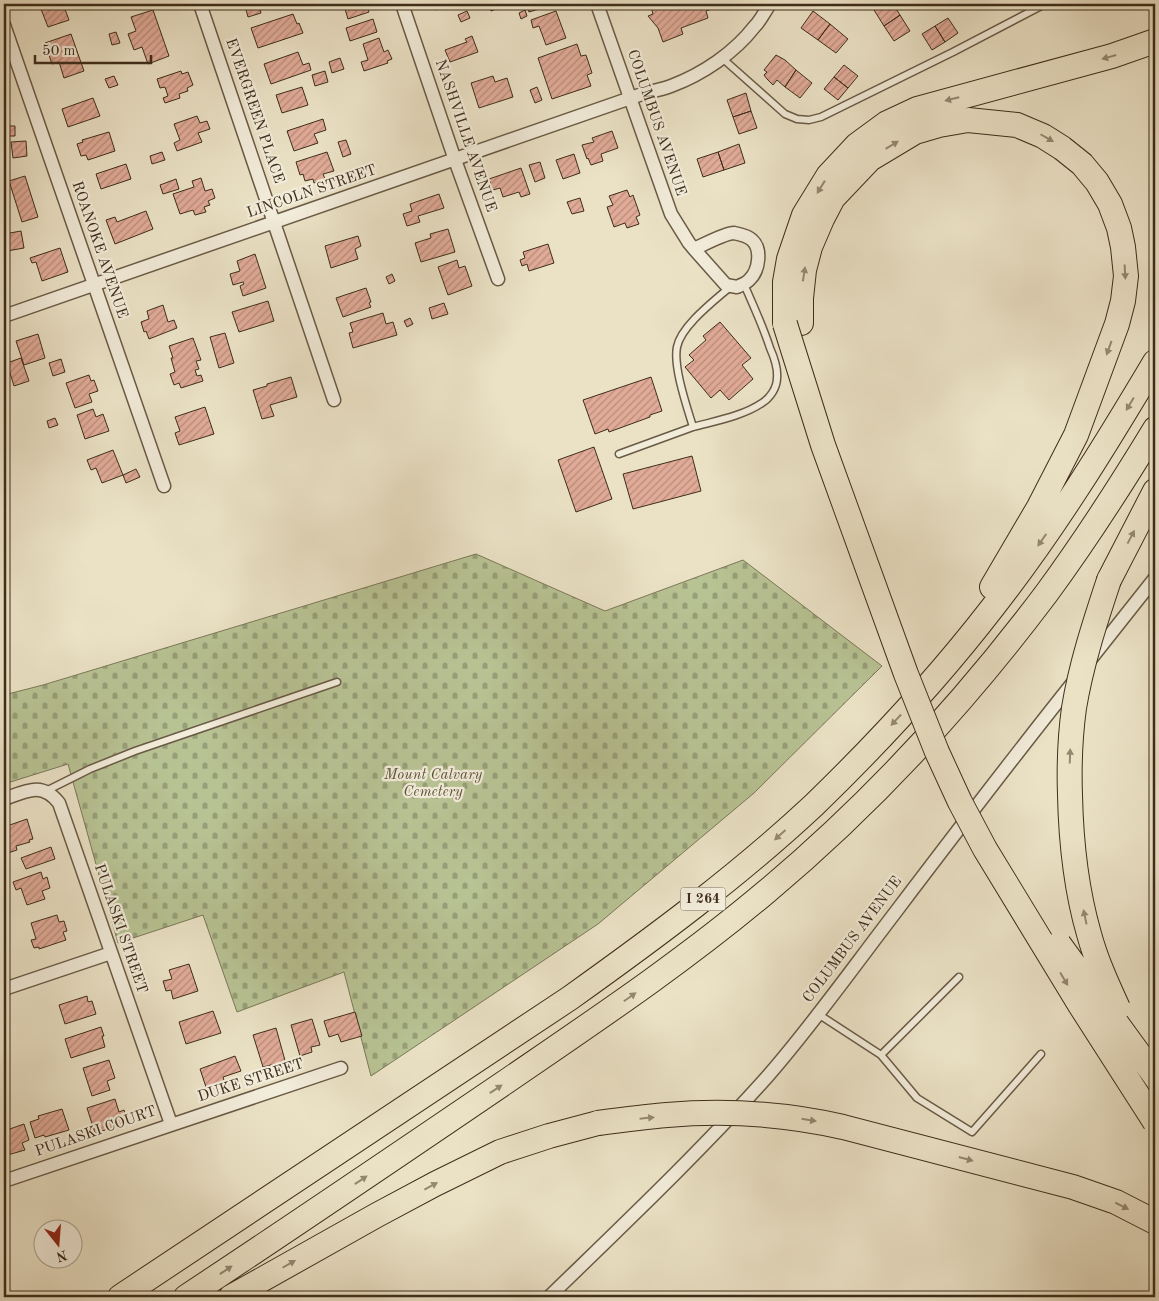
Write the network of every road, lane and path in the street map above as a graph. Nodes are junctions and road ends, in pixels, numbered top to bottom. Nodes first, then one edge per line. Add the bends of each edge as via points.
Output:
1 (200, 4) edge
2 (402, 4) edge
3 (597, 4) edge
4 (770, 4) edge
5 (1045, 4) edge
6 (4, 25) edge
7 (1155, 41) edge
8 (722, 58) junction
9 (630, 99) junction
10 (455, 160) junction
11 (274, 222) junction
12 (694, 248) junction
13 (498, 279) dead end
14 (94, 285) junction
15 (738, 285) junction
16 (4, 316) edge
17 (793, 324) junction
18 (1155, 362) edge
19 (334, 400) dead end
20 (693, 427) junction
21 (1155, 429) edge
22 (619, 454) dead end
23 (164, 486) dead end
24 (1155, 491) edge
25 (1155, 578) edge
26 (952, 658) junction
27 (336, 682) dead end
28 (46, 791) junction
29 (4, 799) edge
30 (111, 953) junction
31 (959, 977) dead end
32 (4, 989) edge
33 (818, 1014) junction
34 (1041, 1054) dead end
35 (881, 1055) junction
36 (341, 1068) dead end
37 (1155, 1074) edge
38 (1155, 1122) edge
39 (171, 1124) junction
40 (4, 1181) edge
41 (1155, 1222) edge
42 (120, 1297) edge
43 (186, 1297) edge
44 (231, 1297) edge
45 (549, 1297) edge

1 - 11 street, EVERGREEN PLACE
2 - 10 street, NASHVILLE AVENUE
3 - 9 street, COLUMBUS AVENUE
4 - 8 street, LINCOLN STREET via 756,26
5 - 8 lane via 927,65 809,120 797,119 781,111
6 - 14 street, ROANOKE AVENUE
7 -> 17 highway via 1112,56 916,109 887,123 857,145 828,176 804,215 785,282
8 - 9 street, LINCOLN STREET via 672,86
9 - 10 street, LINCOLN STREET
9 - 12 street, COLUMBUS AVENUE via 671,214
10 - 11 street, LINCOLN STREET
10 - 13 street, NASHVILLE AVENUE
11 - 14 street, LINCOLN STREET
11 - 19 street, EVERGREEN PLACE
12 - 15 street, COLUMBUS AVENUE via 726,285
12 - 15 street via 731,233 752,240 758,252 758,267 750,280
14 - 16 street, LINCOLN STREET
14 - 23 street, ROANOKE AVENUE
15 - 20 lane via 699,315 684,332 677,347 677,366
15 - 20 lane via 764,328 777,369 776,386 763,403 745,412
17 -> 26 highway via 810,248 833,198 870,159 915,132 968,120 1017,125 1043,136 1082,164 1110,204 1120,228 1126,276 1117,324 1076,435
17 - 37 highway, bridge via 920,673 976,807 1054,937
17 -> 38 highway, bridge via 823,445 937,752 985,849
18 -> 26 highway, I 264 via 1080,485 1005,591
20 - 22 lane
43 -> 21 highway, I 264 via 612,1009 685,957 800,863 903,762 999,654 1082,543
37 -> 24 highway, bridge via 1120,1013 1089,934 1073,857 1069,776 1072,724 1094,626 1109,580
25 - 33 street, COLUMBUS AVENUE
26 -> 42 highway, I 264 via 813,805 686,913 570,998
27 - 28 lane via 135,751
28 - 29 street via 30,790
28 - 30 street, PULASKI STREET via 59,803
30 - 32 street
30 - 39 street, PULASKI STREET
31 - 35 lane
33 - 35 lane
33 - 45 street, COLUMBUS AVENUE via 768,1076 713,1134
34 - 35 lane via 972,1132 917,1098
36 - 39 street, DUKE STREET
39 - 40 street, PULASKI COURT
44 -> 41 highway, bridge via 385,1210 500,1152 598,1123 669,1115 768,1115 843,1127 1073,1187 1116,1202

